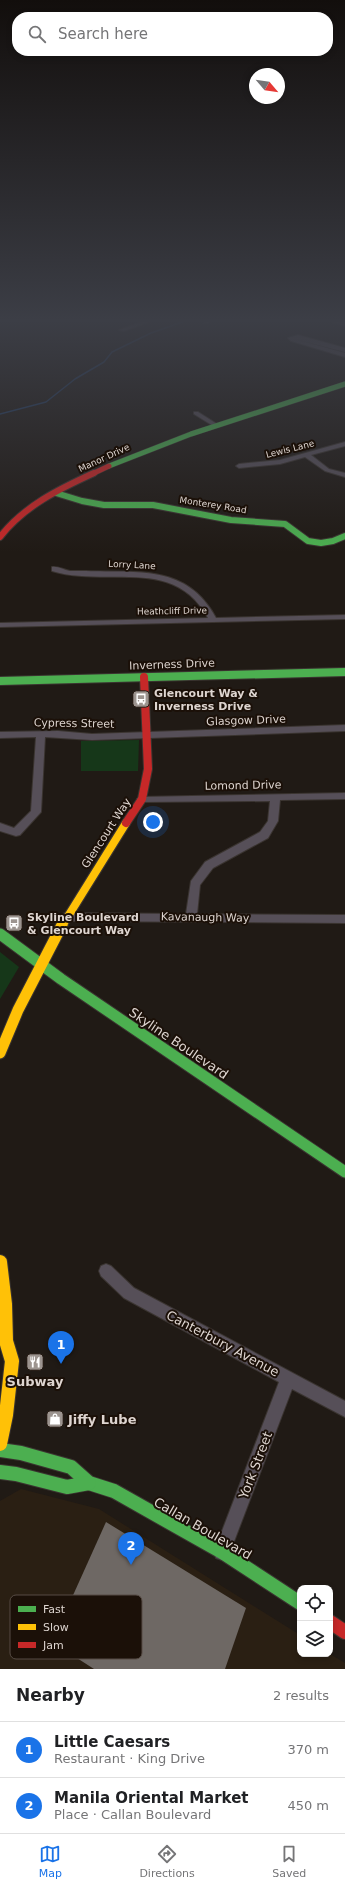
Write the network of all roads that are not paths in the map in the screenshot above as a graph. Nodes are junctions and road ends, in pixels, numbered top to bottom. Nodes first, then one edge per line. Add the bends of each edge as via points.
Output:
1 (306, 397) edge
2 (196, 413) dead end
3 (217, 426) junction
4 (345, 444) edge
5 (306, 454) junction
6 (239, 466) dead end
7 (345, 475) edge
8 (64, 488) junction
9 (56, 493) junction
10 (95, 503) junction
11 (0, 536) edge
12 (345, 536) edge
13 (55, 569) dead end
14 (345, 617) edge
15 (213, 620) junction
16 (0, 625) edge
17 (345, 672) edge
18 (144, 677) junction
19 (0, 680) edge
20 (345, 728) edge
21 (41, 734) junction
22 (0, 735) edge
23 (148, 735) junction
24 (345, 796) edge
25 (275, 797) junction
26 (142, 799) junction
27 (0, 827) edge
28 (66, 917) junction
29 (191, 917) junction
30 (345, 919) edge
31 (0, 934) edge
32 (41, 965) junction
33 (0, 1053) edge
34 (345, 1172) edge
35 (0, 1262) edge
36 (106, 1271) dead end
37 (6, 1341) junction
38 (0, 1356) edge
39 (288, 1379) junction
40 (345, 1409) edge
41 (0, 1444) edge
42 (0, 1450) edge
43 (0, 1472) edge
44 (89, 1483) junction
45 (222, 1552) junction
46 (297, 1601) edge
47 (333, 1624) edge
48 (345, 1632) edge

1 - 3 street, Manor Drive
2 - 3 street
3 - 8 street, Manor Drive via 161,443
4 - 5 street, Lewis Lane
5 - 6 street, Lewis Lane via 267,464
5 - 7 street via 327,470
8 - 9 street, Manor Drive
8 - 10 street, Monterey Road
9 - 10 street, Monterey Road
9 - 11 street, Manor Drive via 13,520
10 - 12 street, Monterey Road via 111,506 153,505 231,520 285,524 308,541 321,544
13 - 15 street, Lorry Lane via 68,573 153,575 169,579 183,584 196,594
14 - 15 street, Heathcliff Drive
15 - 16 street, Heathcliff Drive
17 - 18 street, Inverness Drive
18 - 19 street, Inverness Drive
18 - 23 street, Glencourt Way
20 - 23 street, Glasgow Drive
21 - 22 street, Cypress Street
21 - 23 street, Cypress Street via 92,737
21 - 27 street via 36,812 16,832
23 - 26 street, Glencourt Way via 148,769
24 - 25 street, Lomond Drive
25 - 26 street, Lomond Drive
25 - 29 street via 273,821 264,835 209,866 195,884
26 - 28 street, Glencourt Way
28 - 29 street, Kavanaugh Way
28 - 32 street, Glencourt Way
29 - 30 street, Kavanaugh Way
31 - 32 street, Skyline Boulevard
32 - 33 street, Glencourt Way
32 - 34 street, Skyline Boulevard
35 - 37 street
36 - 39 street, Canterbury Avenue via 129,1293
37 - 38 street
37 - 41 street via 12,1361
39 - 40 street, Canterbury Avenue
39 - 45 street, York Street
42 - 44 street, Callan Boulevard via 71,1467
43 - 44 street via 67,1487
44 - 45 street, Callan Boulevard via 114,1492
45 - 46 street, Callan Boulevard
47 - 48 street

